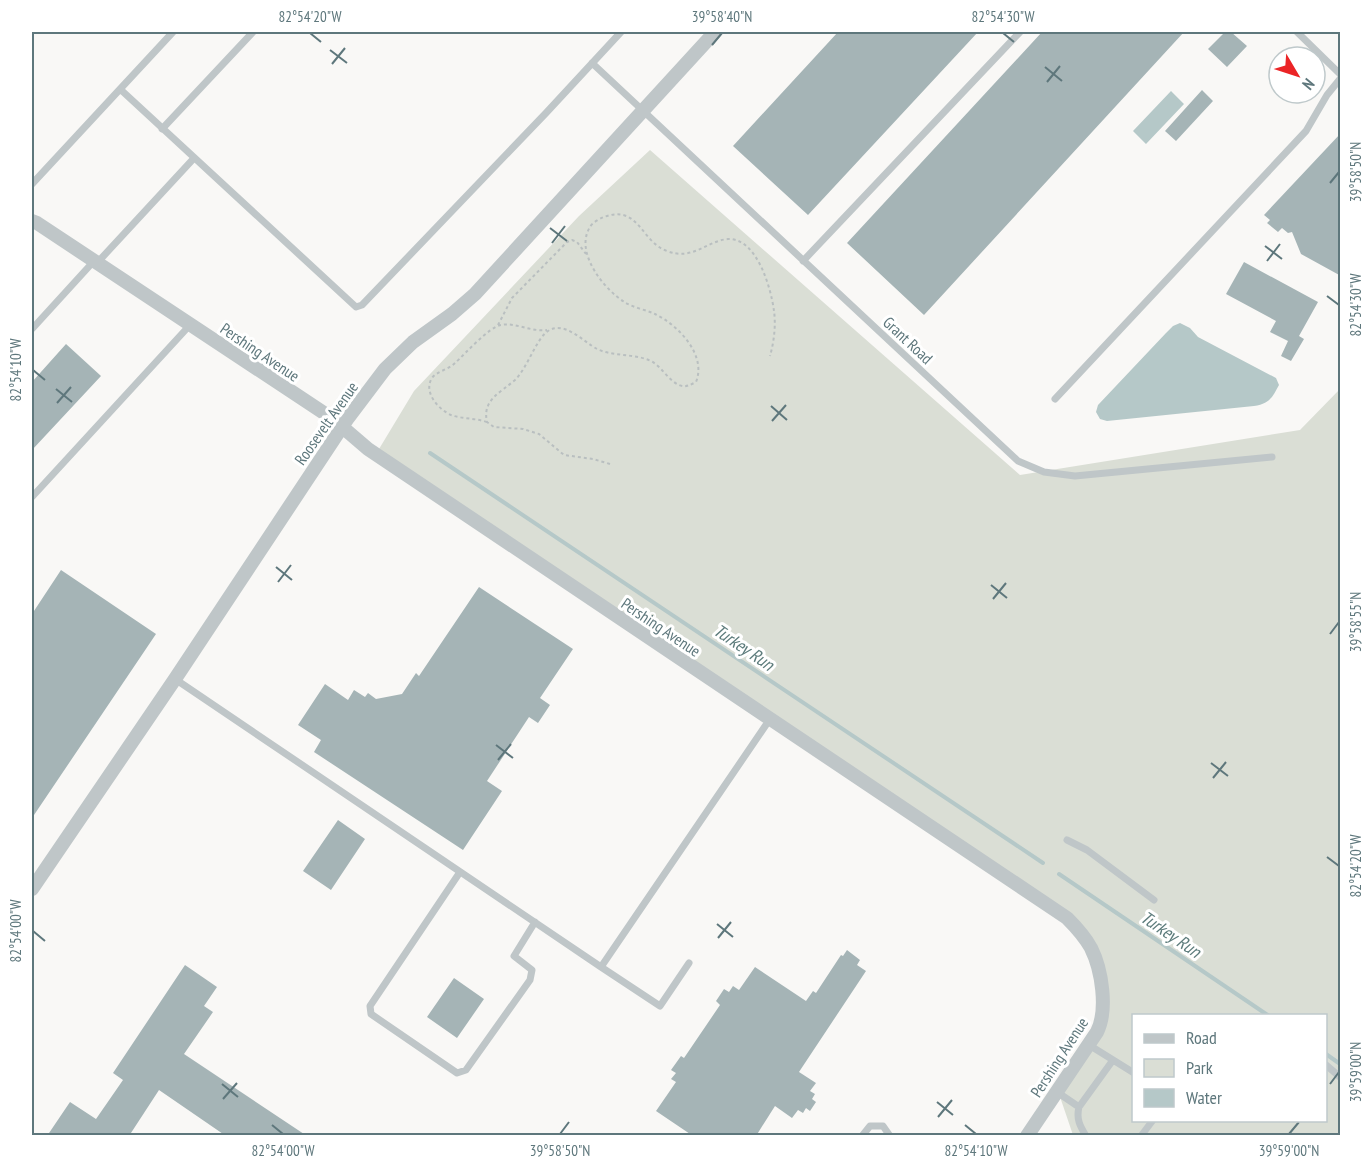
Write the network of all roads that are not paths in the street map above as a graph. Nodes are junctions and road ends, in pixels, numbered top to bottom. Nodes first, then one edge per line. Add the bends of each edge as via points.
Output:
1 (173, 32) edge
2 (253, 32) edge
3 (621, 32) edge
4 (714, 32) edge
5 (1020, 32) edge
6 (1297, 32) edge
7 (592, 63) junction
8 (1341, 74) edge
9 (1341, 79) edge
10 (120, 89) junction
11 (642, 109) junction
12 (162, 129) junction
13 (194, 158) junction
14 (32, 184) edge
15 (32, 221) edge
16 (803, 261) junction
17 (96, 262) junction
18 (190, 325) junction
19 (32, 329) edge
20 (1055, 399) dead end
21 (342, 426) junction
22 (1272, 457) dead end
23 (32, 497) edge
24 (175, 679) junction
25 (770, 719) junction
26 (1067, 840) dead end
27 (460, 872) junction
28 (32, 889) edge
29 (1154, 900) dead end
30 (535, 922) junction
31 (689, 963) dead end
32 (601, 967) junction
33 (1089, 1045) junction
34 (1113, 1060) junction
35 (1327, 1066) edge
36 (1132, 1072) edge
37 (1341, 1077) edge
38 (1057, 1092) junction
39 (1079, 1107) junction
40 (1152, 1122) edge
41 (862, 1136) edge
42 (890, 1136) edge
43 (1027, 1136) edge
44 (1086, 1136) edge
45 (1141, 1136) edge

1 - 10 lane
2 - 12 lane
3 - 7 lane
4 - 11 street, Roosevelt Avenue
5 - 16 lane
6 - 8 lane
7 - 11 lane, Grant Road
7 - 13 lane via 356,307
9 - 20 lane via 1306,131
10 - 12 lane
10 - 14 lane
11 - 16 lane, Grant Road
11 - 21 street, Roosevelt Avenue via 475,294 385,369
12 - 13 lane
13 - 17 lane
15 - 17 street, Pershing Avenue
16 - 22 lane, Grant Road via 1010,454 1044,472 1075,476
17 - 18 street, Pershing Avenue
17 - 19 lane
18 - 21 street, Pershing Avenue
18 - 23 lane
21 - 24 street, Roosevelt Avenue
21 - 25 street, Pershing Avenue via 368,449
24 - 27 lane
24 - 28 street, Roosevelt Avenue
25 - 32 lane
25 - 33 street, Pershing Avenue via 1076,928 1091,949 1103,999 1101,1024
26 - 29 lane via 1087,850
27 - 30 lane
27 - 30 lane via 370,1006 371,1014 457,1073 466,1070 530,980 532,970 514,956
30 - 32 lane
31 - 32 lane via 660,1006
33 - 34 lane
33 - 38 street, Pershing Avenue
34 - 36 lane
34 - 39 lane
35 - 37 lane
38 - 39 lane
38 - 43 street, Pershing Avenue
39 - 44 lane via 1079,1124
40 - 45 lane
41 - 42 lane via 870,1126 883,1126

